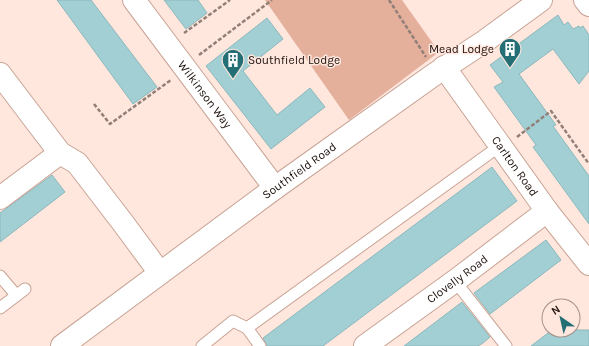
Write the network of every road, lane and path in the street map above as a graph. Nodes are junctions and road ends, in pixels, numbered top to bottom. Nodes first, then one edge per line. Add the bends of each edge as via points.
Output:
1 (134, 0) edge
2 (230, 0) edge
3 (272, 0) edge
4 (389, 0) edge
5 (541, 0) edge
6 (585, 0) edge
7 (589, 5) edge
8 (167, 45) junction
9 (436, 64) junction
10 (185, 68) junction
11 (0, 74) edge
12 (94, 104) dead end
13 (502, 147) junction
14 (60, 154) junction
15 (589, 164) edge
16 (275, 188) junction
17 (0, 198) edge
18 (547, 211) junction
19 (589, 264) edge
20 (160, 273) junction
21 (0, 276) edge
22 (455, 281) junction
23 (0, 308) edge
24 (247, 328) junction
25 (62, 346) edge
26 (202, 346) edge
27 (260, 346) edge
28 (365, 346) edge
29 (506, 346) edge

1 - 8 street, Wilkinson Way
2 - 8 path
3 - 10 path
4 - 9 path
5 - 9 street, Southfield Road via 485,41
6 - 7 street
8 - 10 street, Wilkinson Way
9 - 13 street, Carlton Road
9 - 16 street, Southfield Road
10 - 12 path via 110,124
10 - 16 street, Wilkinson Way
11 - 14 street
13 - 15 path via 551,111
13 - 18 street, Carlton Road
13 - 24 lane
14 - 17 street
14 - 20 street via 77,163
16 - 20 street, Southfield Road
18 - 19 street, Carlton Road
18 - 22 street, Clovelly Road
20 - 25 street, Southfield Road
21 - 23 lane via 20,292
22 - 28 street, Clovelly Road
22 - 29 lane
24 - 26 lane via 233,321
24 - 27 lane

